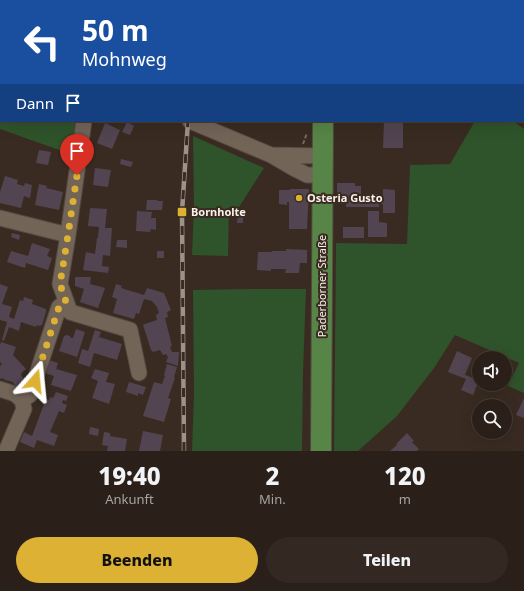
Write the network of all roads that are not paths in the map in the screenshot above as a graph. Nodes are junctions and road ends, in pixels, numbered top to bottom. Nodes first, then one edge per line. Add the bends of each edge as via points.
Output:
1 (84, 122) edge
2 (192, 122) edge
3 (316, 126) edge
4 (323, 166) junction
5 (0, 218) edge
6 (68, 235) junction
7 (66, 302) junction
8 (139, 373) dead end
9 (0, 389) edge
10 (22, 400) junction
11 (6, 451) edge
12 (321, 451) edge

1 - 6 street
2 - 4 street via 271,155
3 - 4 main road, Paderborner Straße
4 - 12 main road, Paderborner Straße
5 - 6 street
6 - 7 street via 60,284
7 - 8 street via 70,312 130,330
7 - 10 street via 59,307 30,395
9 - 10 street via 15,394
10 - 11 street via 24,409

